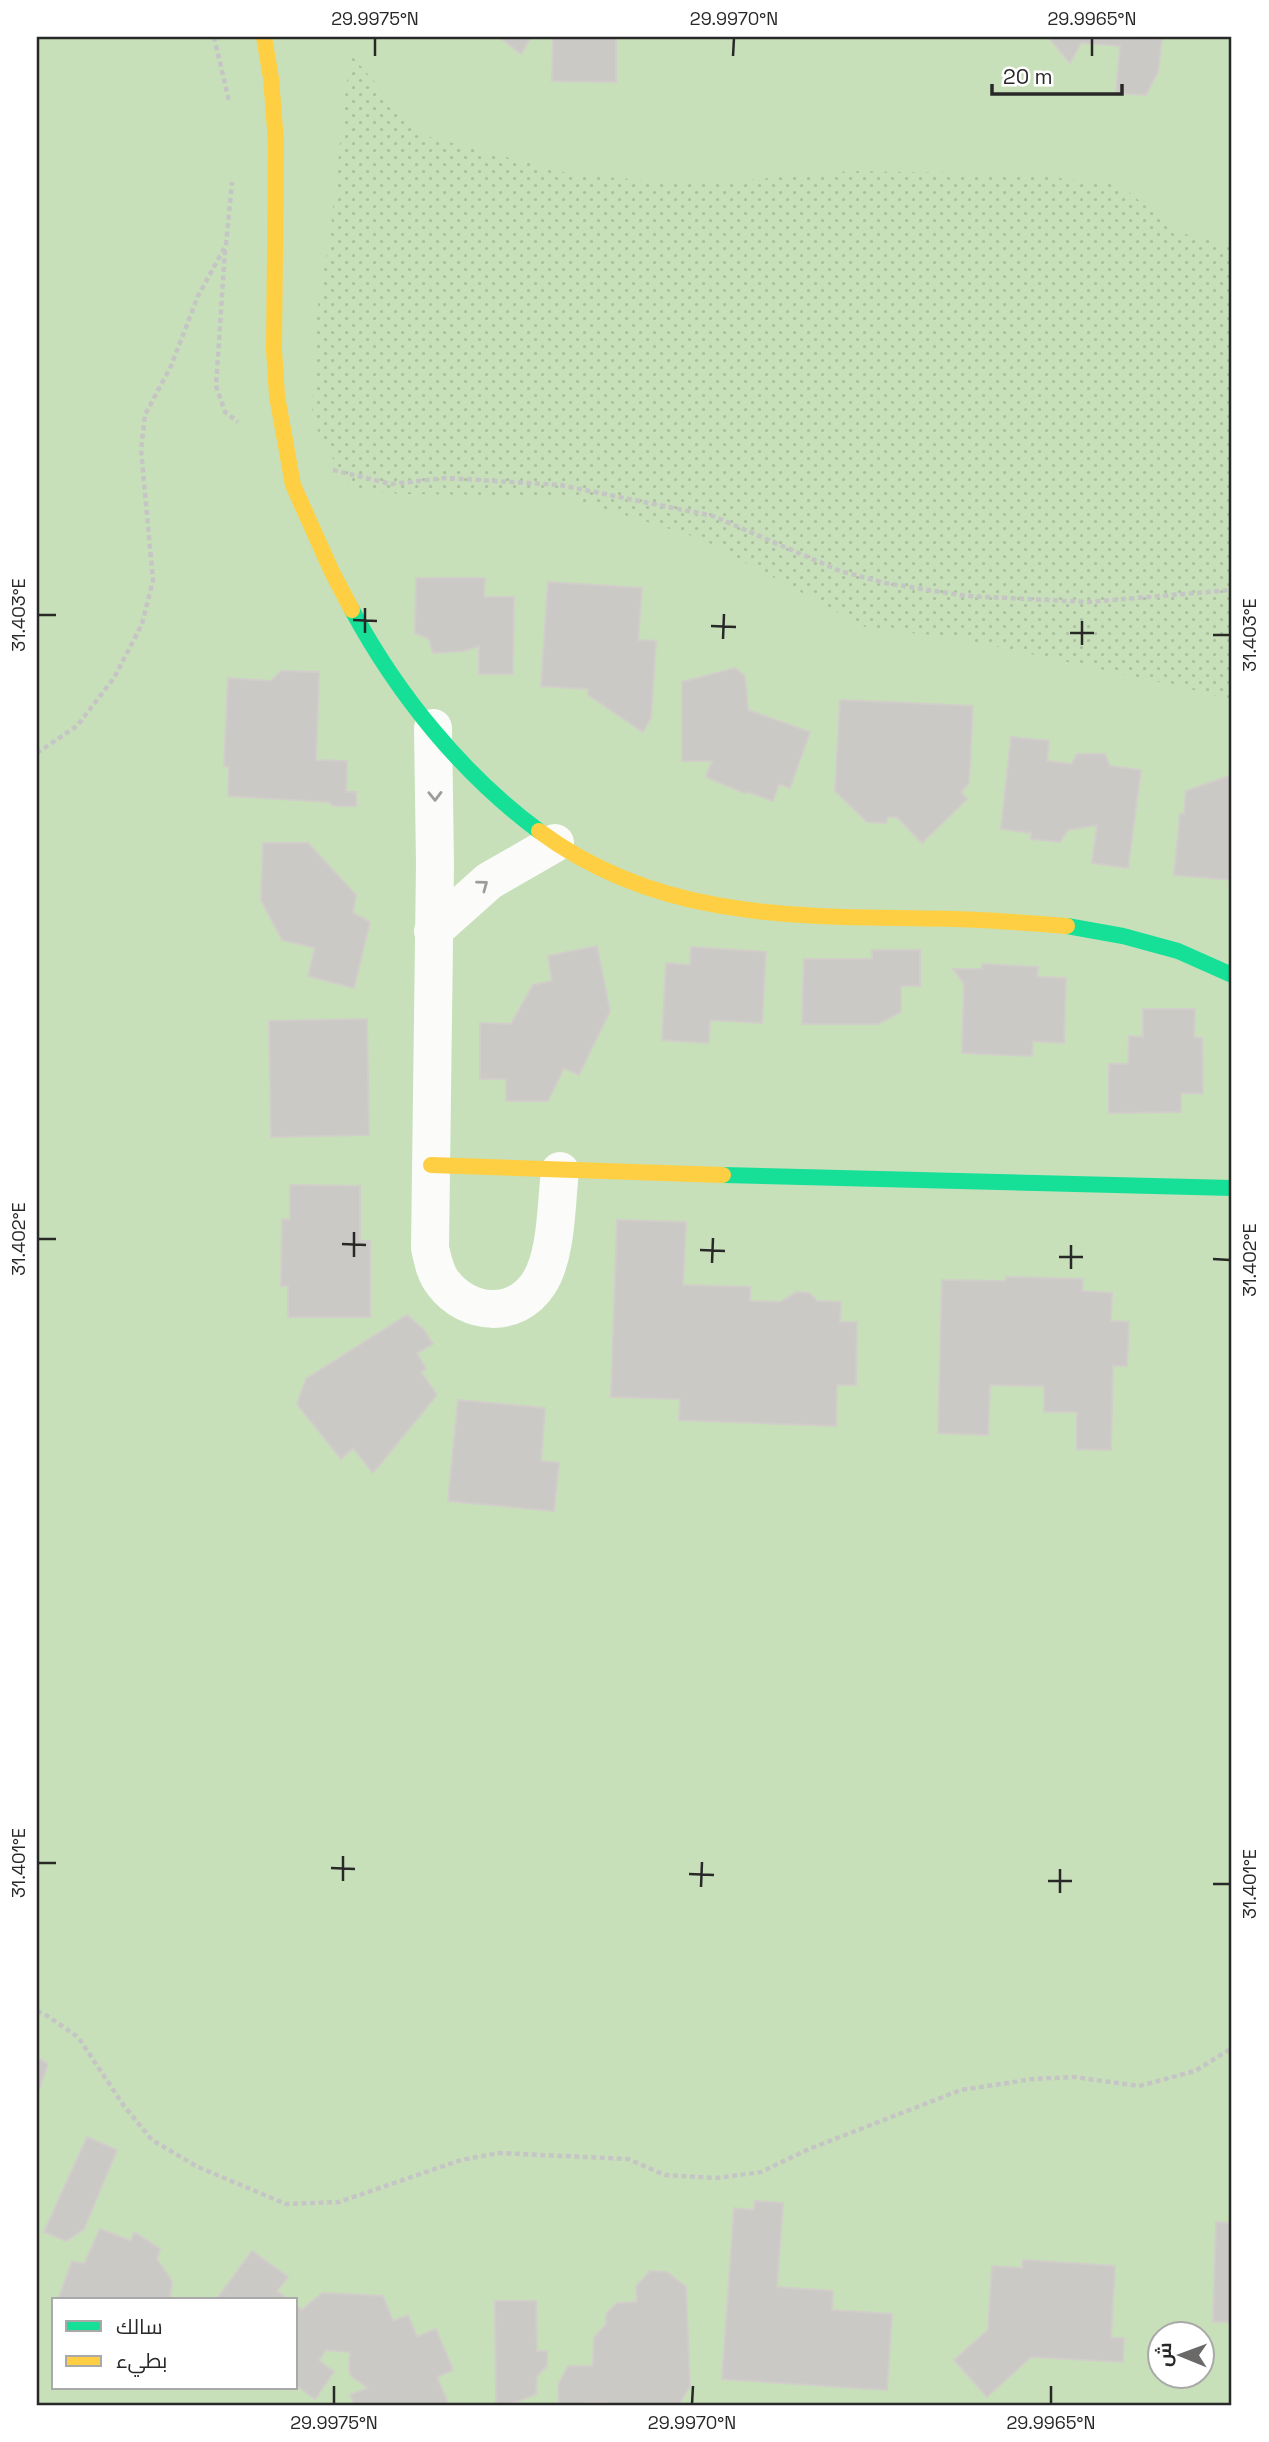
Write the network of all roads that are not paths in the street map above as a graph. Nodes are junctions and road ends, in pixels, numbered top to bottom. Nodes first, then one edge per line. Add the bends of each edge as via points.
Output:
1 (264, 37) edge
2 (433, 728) junction
3 (555, 843) junction
4 (433, 931) junction
5 (1232, 975) edge
6 (431, 1165) junction
7 (560, 1171) junction
8 (1232, 1188) edge

1 - 2 street via 275,142 275,382 293,483 329,569 384,664
2 - 3 street via 508,807
2 -> 4 street
4 -> 3 street via 489,881
3 - 5 street via 627,880 705,905 785,915 1080,926 1116,932
4 - 6 street
6 - 7 street
6 - 7 street via 434,1266 456,1297 491,1310 526,1299 548,1265
7 - 8 street

